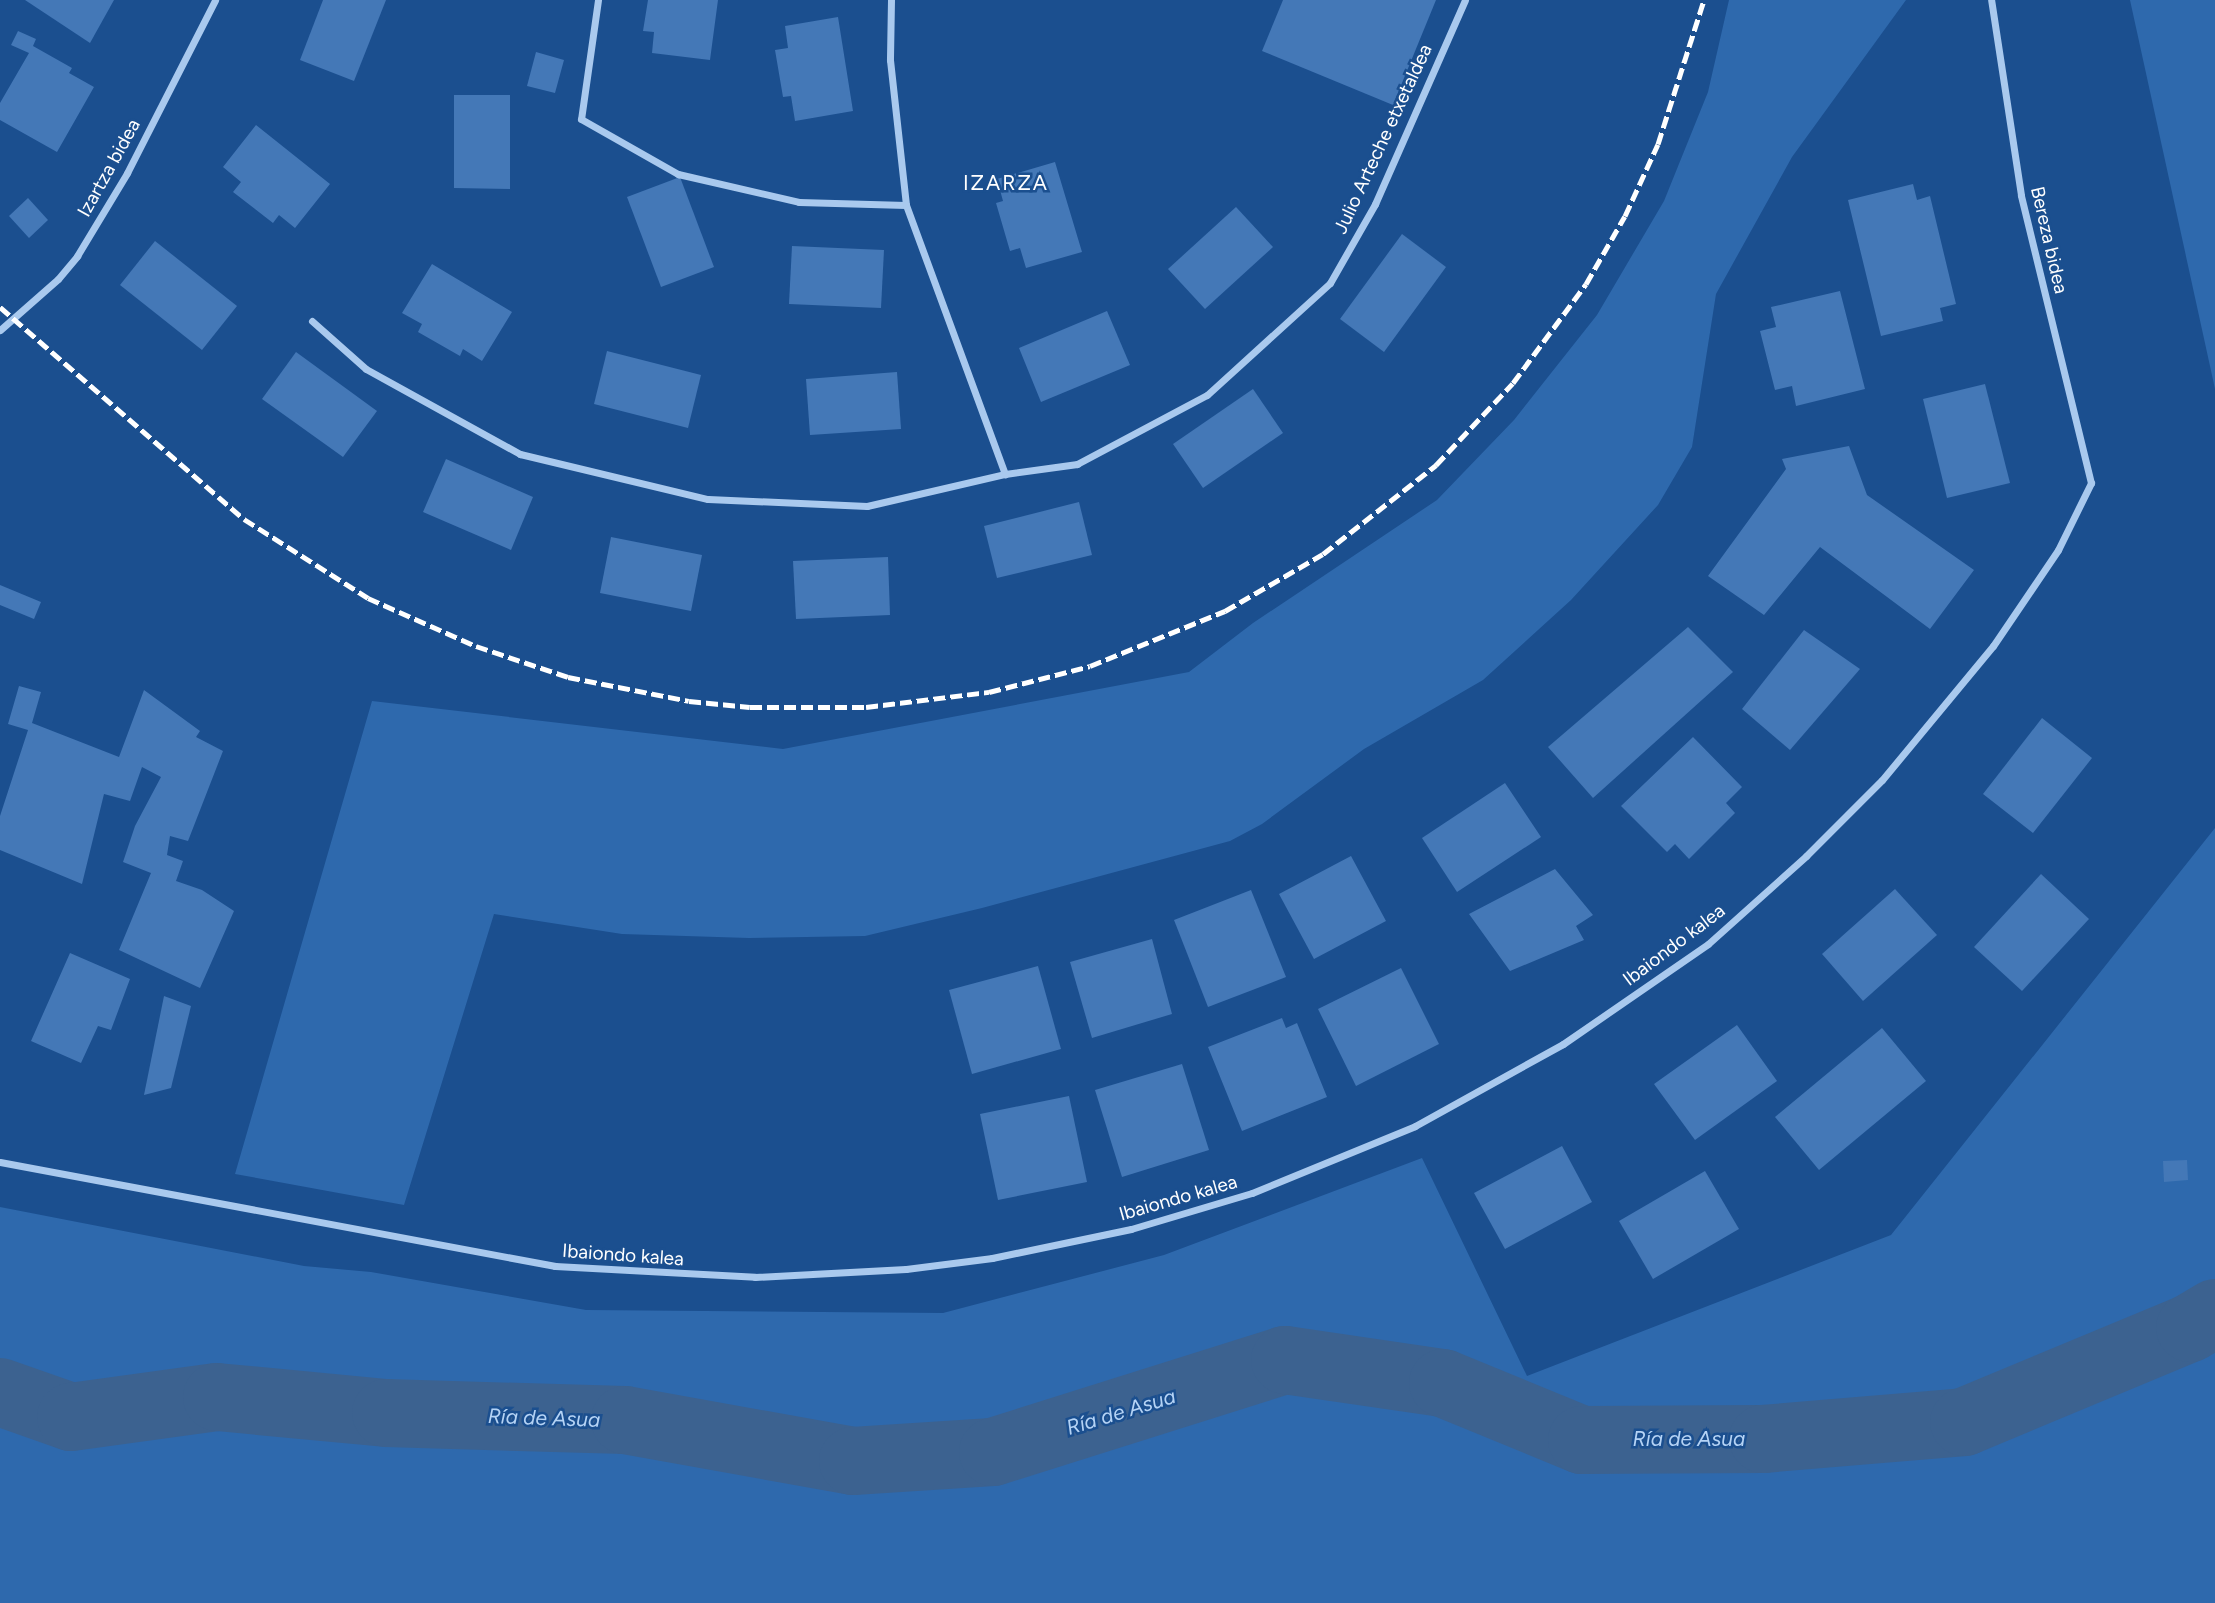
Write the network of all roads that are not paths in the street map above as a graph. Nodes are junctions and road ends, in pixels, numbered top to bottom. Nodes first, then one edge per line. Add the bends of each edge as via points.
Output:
1 (215, 0) edge
2 (598, 0) edge
3 (891, 0) edge
4 (1465, 0) edge
5 (1992, 0) edge
6 (906, 205) junction
7 (312, 321) dead end
8 (0, 330) edge
9 (1005, 474) junction
10 (2091, 483) joint
11 (0, 1162) edge

1 - 8 street, Izartza bidea via 127,173 77,256
2 - 6 street via 581,119 678,174 799,202
3 - 6 street via 890,60
4 - 9 street, Julio Arteche etxetaldea via 1375,204 1330,283 1207,395 1077,464
5 - 10 street, Bereza bidea via 2021,195
6 - 9 street
7 - 9 street, Julio Arteche etxetaldea via 366,369 520,454 708,499 867,506
10 - 11 street, Ibaiondo kalea via 2058,550 1993,646 1928,729 1806,856 1707,944 1563,1044 1498,1082 1366,1148 1252,1193 1131,1229 992,1258 906,1269 755,1277 653,1275 555,1266

